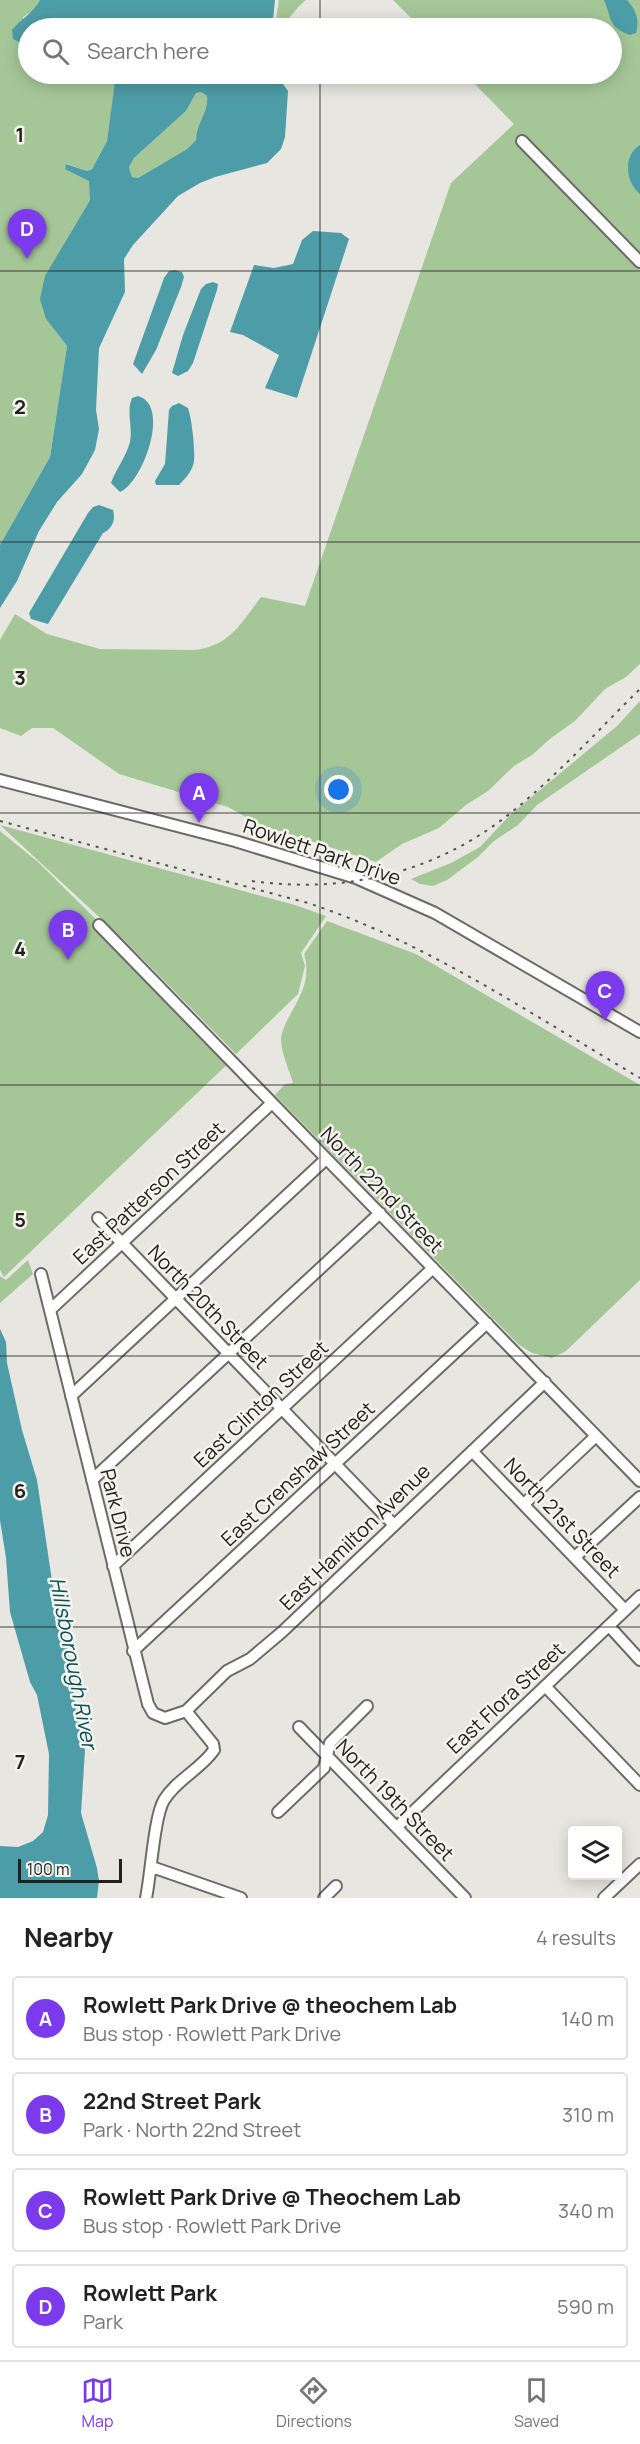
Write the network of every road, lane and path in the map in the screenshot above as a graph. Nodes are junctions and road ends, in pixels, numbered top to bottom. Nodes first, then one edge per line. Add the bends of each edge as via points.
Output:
1 (522, 141) dead end
2 (640, 262) edge
3 (0, 780) edge
4 (99, 925) dead end
5 (640, 1032) edge
6 (272, 1103) junction
7 (326, 1159) junction
8 (380, 1213) junction
9 (98, 1218) dead end
10 (122, 1244) junction
11 (433, 1268) junction
12 (41, 1274) dead end
13 (176, 1299) junction
14 (50, 1310) junction
15 (486, 1323) junction
16 (229, 1354) junction
17 (545, 1382) junction
18 (71, 1396) junction
19 (282, 1409) junction
20 (596, 1436) junction
21 (472, 1451) junction
22 (336, 1464) junction
23 (92, 1480) junction
24 (640, 1481) edge
25 (640, 1497) edge
26 (524, 1504) junction
27 (393, 1524) junction
28 (575, 1557) junction
29 (113, 1566) junction
30 (640, 1596) edge
31 (626, 1610) junction
32 (609, 1626) junction
33 (134, 1651) junction
34 (640, 1660) edge
35 (545, 1686) junction
36 (367, 1706) dead end
37 (186, 1711) junction
38 (299, 1727) dead end
39 (327, 1756) junction
40 (640, 1785) edge
41 (278, 1812) dead end
42 (398, 1826) junction
43 (640, 1864) edge
44 (152, 1867) junction
45 (336, 1886) dead end
46 (146, 1898) edge
47 (241, 1898) edge
48 (324, 1898) edge
49 (465, 1898) edge
50 (604, 1898) edge

1 - 2 street
3 - 5 street, Rowlett Park Drive via 236,841 362,880 435,914
4 - 6 street, North 22nd Street
6 - 7 street, North 22nd Street
6 - 10 street, East Patterson Street
7 - 8 street, North 22nd Street
7 - 13 street
8 - 11 street, North 22nd Street
8 - 16 street
9 - 10 street, North 20th Street
10 - 13 street, North 20th Street
10 - 14 street, East Patterson Street
11 - 15 street, North 22nd Street
11 - 19 street, East Clinton Street
12 - 14 street, Park Drive
13 - 16 street, North 20th Street
13 - 18 street
14 - 18 street, Park Drive
15 - 17 street, North 22nd Street
15 - 22 street, East Crenshaw Street
16 - 19 street, North 20th Street
16 - 23 street
17 - 20 street, North 22nd Street
17 - 21 street, East Hamilton Avenue
18 - 23 street, Park Drive
19 - 22 street, North 20th Street
19 - 29 street, East Clinton Street
20 - 24 street, North 22nd Street
20 - 26 street
21 - 26 street, North 21st Street
21 - 27 street, East Hamilton Avenue
22 - 27 street, North 20th Street
22 - 33 street, East Crenshaw Street
23 - 29 street, Park Drive
25 - 28 street
26 - 28 street, North 21st Street
27 - 37 street, East Hamilton Avenue via 282,1632 250,1659 227,1671
28 - 31 street, North 21st Street
29 - 33 street, Park Drive
30 - 31 street, East Flora Street
31 - 32 street, East Flora Street
32 - 34 street
32 - 35 street, East Flora Street
33 - 37 street, Park Drive via 153,1713 165,1718
35 - 40 street
35 - 42 street, East Flora Street
36 - 39 street via 330,1743
37 - 44 street via 214,1750 180,1779 163,1802
38 - 39 street, North 19th Street
39 - 41 street via 324,1768
39 - 42 street, North 19th Street
42 - 49 street, North 19th Street
43 - 50 street
44 - 46 street
44 - 47 street
45 - 48 street

